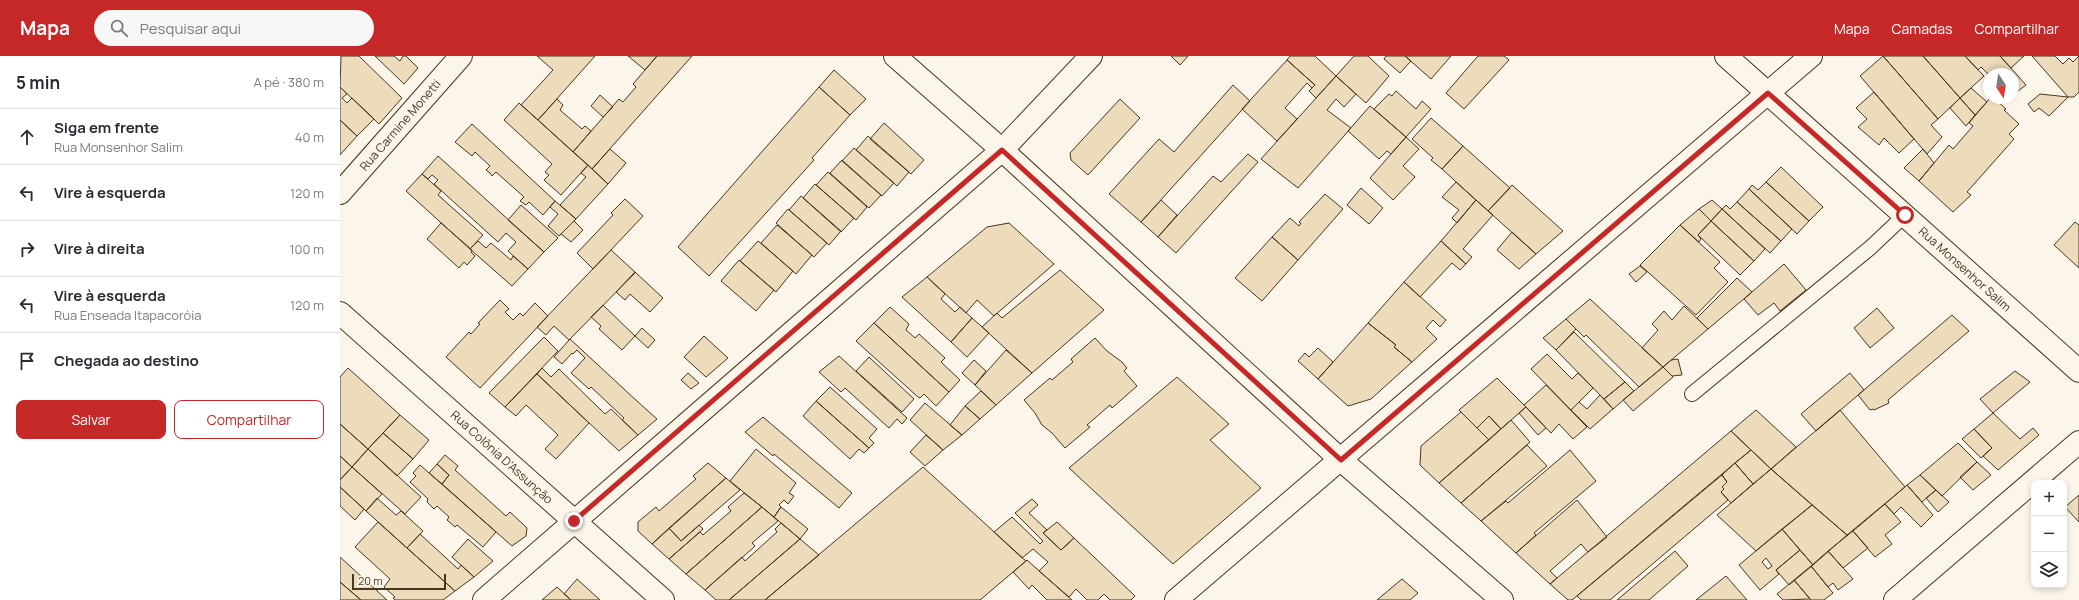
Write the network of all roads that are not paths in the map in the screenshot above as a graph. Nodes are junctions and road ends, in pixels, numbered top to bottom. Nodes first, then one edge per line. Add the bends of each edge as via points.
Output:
1 (461, 56) edge
2 (895, 56) edge
3 (1091, 56) edge
4 (1726, 56) edge
5 (1811, 56) edge
6 (1768, 93) junction
7 (1002, 150) junction
8 (340, 193) edge
9 (1905, 215) junction
10 (340, 313) edge
11 (2079, 371) edge
12 (1692, 394) dead end
13 (2079, 442) edge
14 (1341, 460) junction
15 (574, 521) junction
16 (484, 600) edge
17 (663, 600) edge
18 (1176, 600) edge
19 (1502, 600) edge
20 (1895, 600) edge

1 - 8 street, Rua Carmine Monetti
2 - 7 street
3 - 7 street
4 - 6 street, Rua Monsenhor Salim
5 - 6 street
6 - 9 street, Rua Monsenhor Salim
6 - 14 street
7 - 14 street
7 - 15 street
9 - 11 street, Rua Monsenhor Salim
9 - 12 lane via 1870,248
10 - 15 street, Rua Colônia D'Assunção
13 - 20 street
14 - 18 street
14 - 19 street
15 - 16 street
15 - 17 street, Rua Colônia D'Assunção

